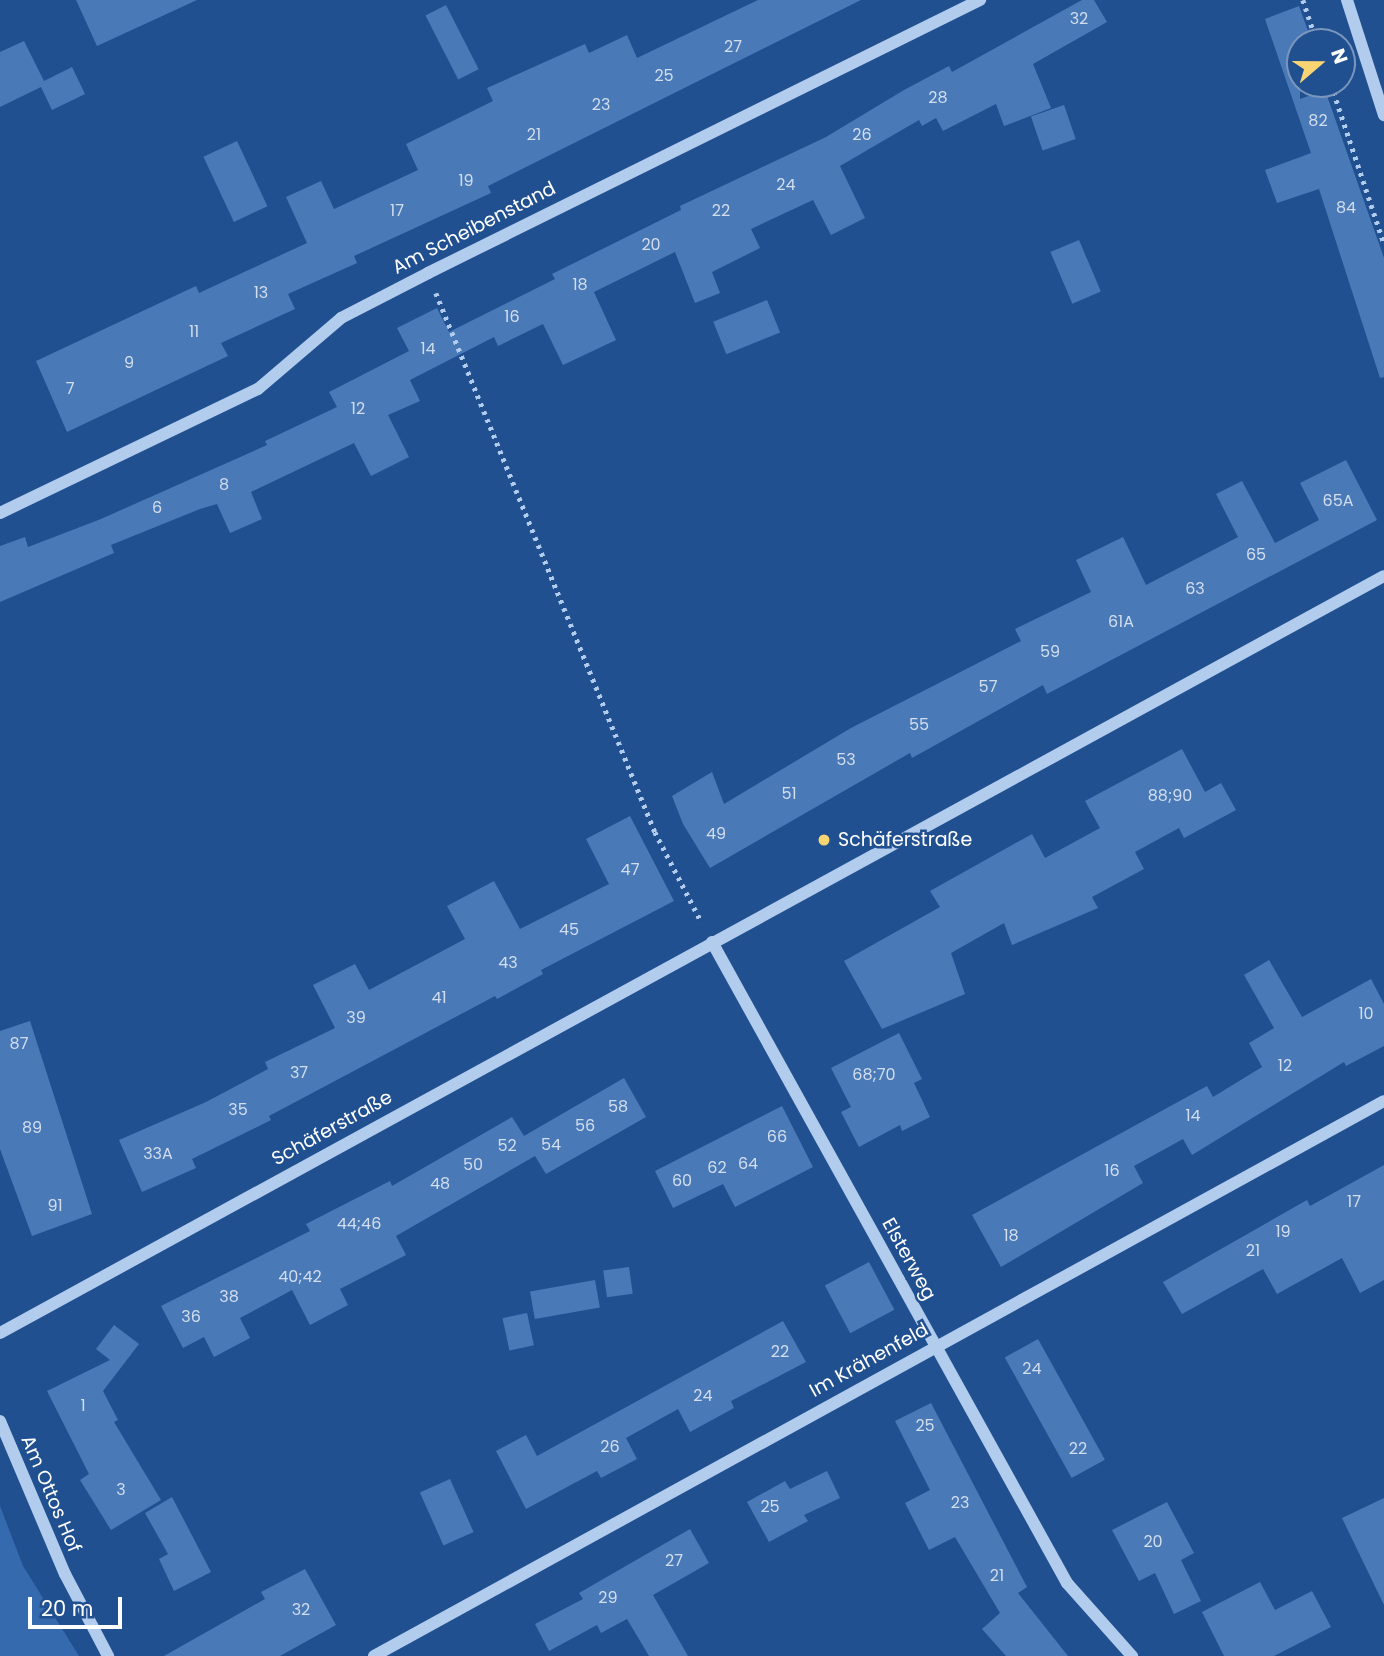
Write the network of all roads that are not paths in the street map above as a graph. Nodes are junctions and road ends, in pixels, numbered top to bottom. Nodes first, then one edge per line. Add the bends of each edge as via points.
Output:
1 (980, 0) edge
2 (1347, 0) edge
3 (1384, 115) edge
4 (0, 513) edge
5 (1384, 576) edge
6 (712, 942) junction
7 (1384, 1101) edge
8 (0, 1333) edge
9 (934, 1346) junction
10 (0, 1421) edge
11 (108, 1656) edge
12 (374, 1656) edge
13 (1132, 1656) edge

1 - 4 street, Am Scheibenstand via 341,318 258,389
2 - 3 street
5 - 6 street, Schäferstraße
6 - 8 street, Schäferstraße
6 - 9 street, Elsterweg
7 - 9 street, Im Krähenfeld
9 - 12 street, Im Krähenfeld
9 - 13 street, Elsterweg via 1067,1583
10 - 11 street, Am Ottos Hof via 65,1574

